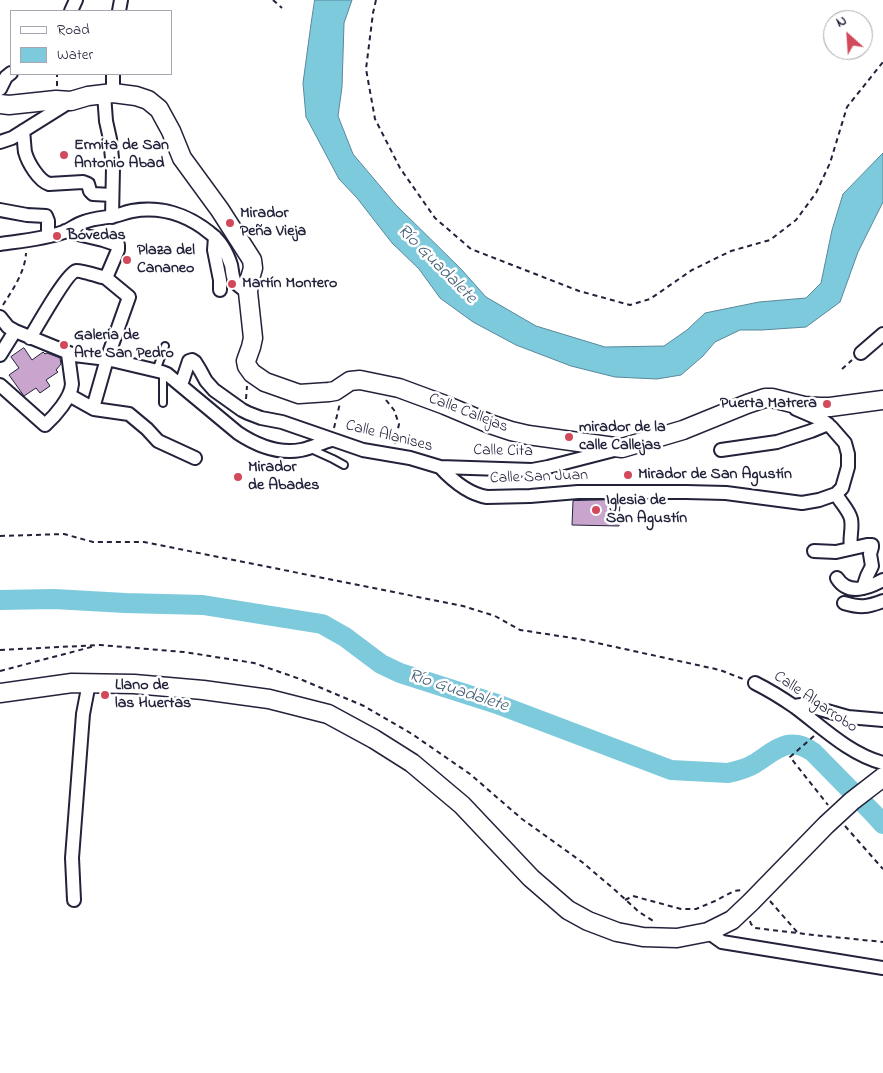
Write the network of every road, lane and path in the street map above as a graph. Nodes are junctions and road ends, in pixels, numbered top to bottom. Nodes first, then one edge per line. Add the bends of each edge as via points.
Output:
1 (274, 0) edge
2 (376, 0) edge
3 (282, 8) dead end
4 (883, 62) edge
5 (10, 74) edge
6 (113, 75) edge
7 (0, 89) edge
8 (108, 94) junction
9 (71, 101) junction
10 (0, 104) edge
11 (23, 131) junction
12 (0, 142) edge
13 (112, 195) junction
14 (0, 210) edge
15 (112, 217) junction
16 (65, 232) junction
17 (48, 236) junction
18 (215, 237) junction
19 (26, 240) junction
20 (0, 244) edge
21 (106, 278) junction
22 (220, 290) dead end
23 (248, 292) junction
24 (0, 311) edge
25 (0, 317) edge
26 (14, 331) junction
27 (883, 334) edge
28 (30, 338) junction
29 (165, 346) dead end
30 (861, 353) dead end
31 (68, 354) junction
32 (0, 355) edge
33 (107, 359) junction
34 (248, 369) junction
35 (160, 372) junction
36 (384, 384) junction
37 (0, 385) edge
38 (181, 385) junction
39 (335, 390) junction
40 (69, 395) junction
41 (883, 400) edge
42 (163, 403) dead end
43 (93, 408) junction
44 (244, 411) junction
45 (829, 415) junction
46 (331, 440) junction
47 (307, 448) junction
48 (622, 448) junction
49 (721, 450) dead end
50 (392, 456) junction
51 (195, 458) dead end
52 (344, 465) dead end
53 (440, 466) junction
54 (836, 494) junction
55 (0, 536) edge
56 (851, 548) junction
57 (814, 551) dead end
58 (837, 578) dead end
59 (883, 580) edge
60 (864, 588) junction
61 (883, 601) edge
62 (844, 603) dead end
63 (100, 645) dead end
64 (0, 671) edge
65 (755, 683) joint
66 (89, 684) junction
67 (0, 693) edge
68 (794, 706) junction
69 (883, 720) edge
70 (811, 739) dead end
71 (794, 754) dead end
72 (883, 763) edge
73 (883, 777) edge
74 (74, 900) dead end
75 (625, 900) dead end
76 (753, 902) junction
77 (708, 932) junction
78 (798, 933) junction
79 (883, 942) edge
80 (883, 968) edge

1 - 3 path
2 - 4 path via 366,69 375,119 400,168 435,218 471,249 579,291 630,305 650,299 692,270 731,251 770,240 796,220 816,194 830,163 847,108
5 - 7 street
6 - 8 street
8 - 9 street
8 - 13 street via 106,121 113,168
8 - 23 street via 142,97 159,110 182,158 250,257 253,268
9 - 10 street
9 - 11 street
11 - 12 street
11 - 13 street via 26,154 45,183 83,182 88,184 93,194
13 - 15 street
14 - 17 street via 46,216
15 - 16 street via 90,220
15 - 18 street via 136,211 166,211 193,221
16 - 17 street
16 - 21 street via 118,245
17 - 19 street
18 - 22 street
18 - 23 street via 225,250 234,279
19 - 20 street
19 - 24 path via 23,268
21 - 28 street via 78,270 73,272
21 - 33 street via 129,296
23 - 34 street via 253,334 246,361
25 - 26 street
26 - 28 street
26 - 32 street
27 - 30 street
28 - 31 street
29 - 35 lane
31 - 33 street
31 - 40 street via 72,384
33 - 35 street
33 - 43 street
34 - 39 street, Calle Callejas via 265,382 294,393
34 - 44 path
35 - 38 street
35 - 42 lane
36 - 39 street, Calle Callejas via 353,380
36 - 48 street, Calle Callejas via 511,431
36 - 50 path via 384,398 394,410 399,424
37 - 40 street via 45,425
38 - 44 street, Calle Alanises via 192,360 214,390
38 - 47 street via 249,440 280,450
39 - 46 path via 341,399
40 - 43 street
41 - 45 street, Calle Callejas
43 - 51 street via 129,414 158,441
44 - 46 street, Calle Alanises
45 - 48 street, Calle Callejas via 765,398 696,425
45 - 49 street via 811,431 777,442
45 - 54 street via 848,454 842,488
46 - 47 street
46 - 50 street, Calle Alanises
47 - 52 lane
48 - 53 street, Calle Cita via 532,470
50 - 53 street, Calle Alanises
53 - 54 street, Calle San Juan via 461,486 487,497 578,492 726,493 802,503
54 - 56 street via 851,517
55 - 65 path via 64,534 93,542 144,542 464,606 495,616 520,630 579,639 720,670
56 - 57 street via 836,552
56 - 60 street via 872,547 872,566
58 - 60 street via 848,587
59 - 60 street
61 - 62 street via 864,607
63 - 64 path
65 - 68 street, Calle Algarrobo
66 - 67 street via 72,683
66 - 74 street via 83,714 73,849
66 - 77 street via 203,690 269,699 328,714 412,763 462,805 531,878 568,910 617,932 643,937 677,938
68 - 69 street via 806,705 848,717
68 - 72 street, Calle Algarrobo via 860,754
70 - 71 path
73 - 76 street, bridge via 833,818
75 - 76 path via 633,896 680,909 696,908 734,891
76 - 77 street via 732,920
76 - 78 path via 771,901
76 - 78 path via 751,924 755,928
77 - 80 street via 722,942
78 - 79 path

